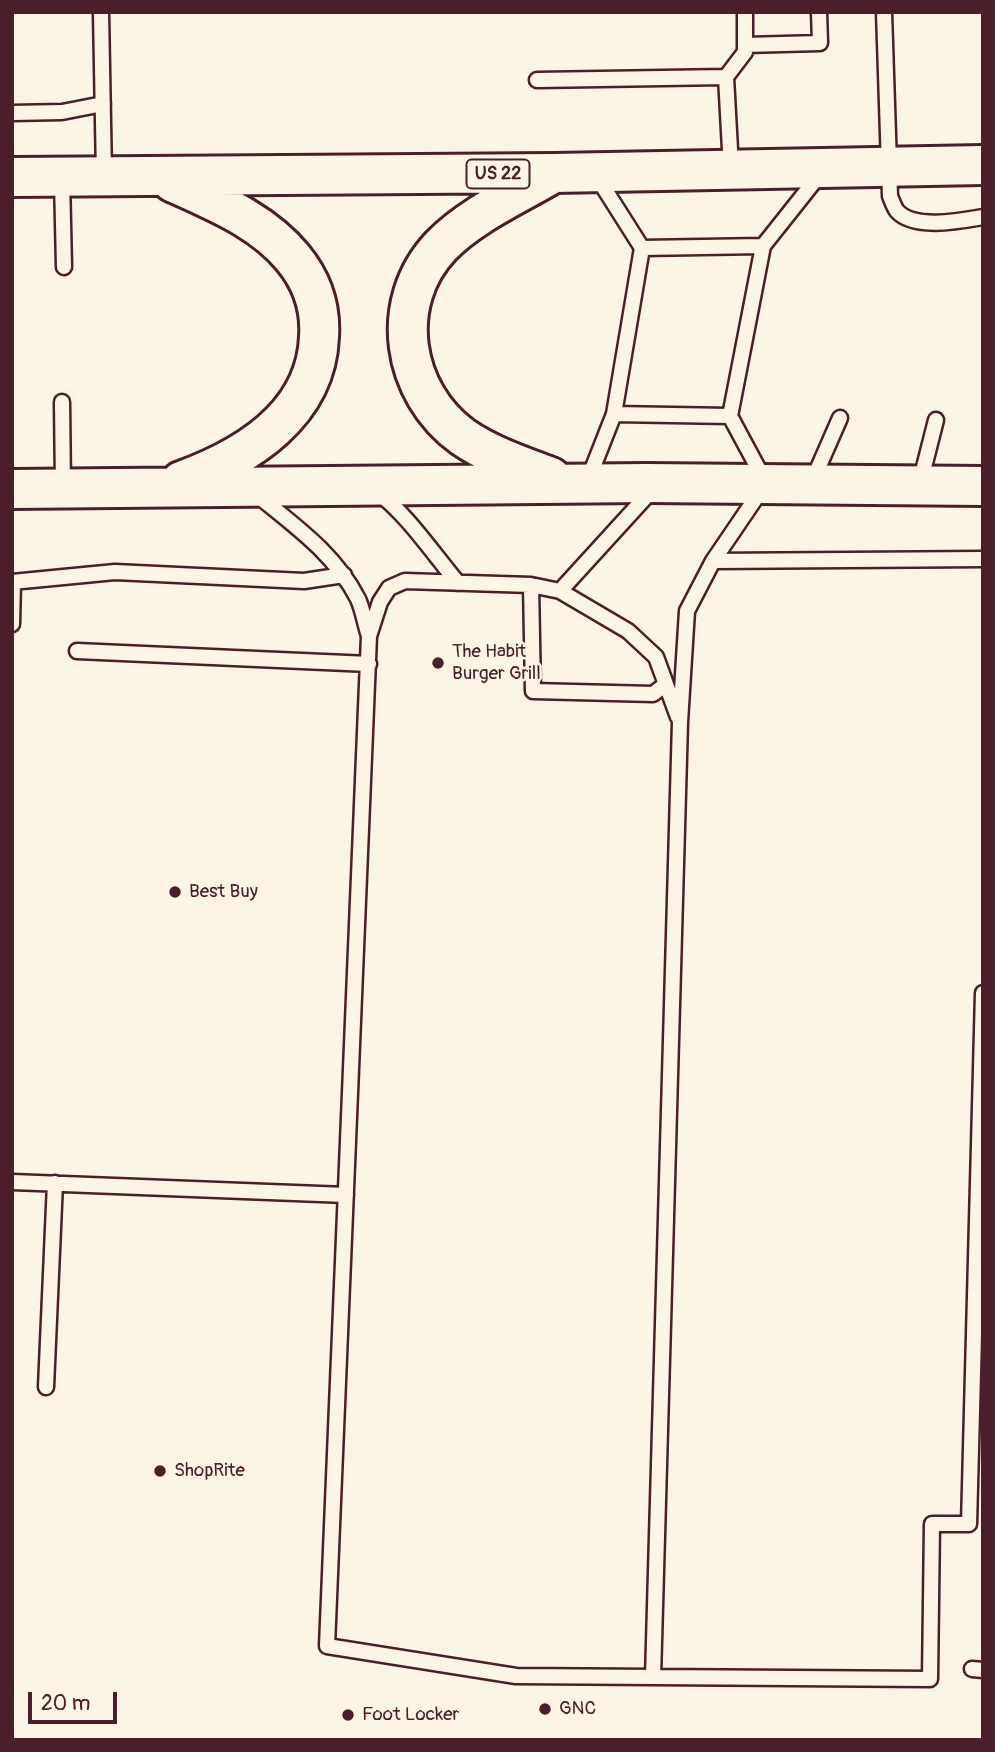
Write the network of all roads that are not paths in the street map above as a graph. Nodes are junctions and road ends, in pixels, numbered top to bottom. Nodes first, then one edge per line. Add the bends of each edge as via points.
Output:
1 (101, 12) edge
2 (745, 12) edge
3 (819, 12) edge
4 (884, 12) edge
5 (745, 45) junction
6 (726, 77) junction
7 (537, 80) dead end
8 (103, 104) junction
9 (12, 113) edge
10 (983, 166) edge
11 (887, 167) junction
12 (824, 168) junction
13 (731, 170) junction
14 (595, 172) junction
15 (554, 173) junction
16 (12, 177) edge
17 (62, 177) junction
18 (104, 177) junction
19 (162, 177) junction
20 (983, 217) edge
21 (763, 246) junction
22 (642, 248) junction
23 (64, 267) dead end
24 (62, 402) dead end
25 (614, 414) junction
26 (730, 416) junction
27 (840, 418) dead end
28 (936, 420) dead end
29 (657, 483) junction
30 (766, 483) junction
31 (578, 484) junction
32 (811, 484) junction
33 (920, 485) junction
34 (369, 486) junction
35 (983, 486) edge
36 (248, 487) junction
37 (63, 488) junction
38 (159, 488) junction
39 (12, 489) edge
40 (983, 559) edge
41 (713, 561) junction
42 (344, 575) junction
43 (13, 582) edge
44 (458, 583) junction
45 (531, 585) junction
46 (560, 591) junction
47 (12, 624) edge
48 (369, 635) junction
49 (77, 651) dead end
50 (369, 664) junction
51 (666, 684) junction
52 (680, 722) junction
53 (983, 993) edge
54 (12, 1182) edge
55 (55, 1184) junction
56 (346, 1195) junction
57 (46, 1387) dead end
58 (976, 1524) edge
59 (653, 1677) junction

1 - 8 lane
2 - 5 lane
3 - 5 lane via 820,43
4 - 11 lane
5 - 6 lane via 746,52
6 - 7 lane
6 - 13 lane
8 - 9 lane via 62,112
8 - 18 lane
10 - 11 highway, US 22
11 - 12 highway, US 22
11 - 20 lane via 890,197 908,219 957,222
12 - 13 highway, US 22
12 - 21 lane
13 - 14 highway, US 22
14 - 15 highway, US 22
14 - 22 lane
15 - 19 highway, US 22
15 - 31 highway via 469,223 440,247 417,281 407,337 415,377 449,425 484,449
16 - 17 highway, US 22
17 - 18 highway, US 22
17 - 23 lane
18 - 19 highway, US 22
19 - 38 highway via 244,216 280,244 313,289 320,324 314,371 302,397 278,426 213,468
21 - 22 lane
21 - 26 lane
22 - 25 lane
24 - 37 lane
25 - 26 lane
25 - 31 lane
26 - 30 lane
27 - 32 lane
28 - 33 lane
29 - 30 highway
29 - 31 highway
29 - 46 lane
30 - 32 highway
30 - 41 lane
31 - 34 highway
32 - 33 highway
33 - 35 highway
34 - 36 highway
34 - 44 lane via 386,498
36 - 38 highway
36 - 42 lane via 316,542
37 - 38 highway
37 - 39 highway
40 - 41 lane
41 - 52 lane via 687,611
42 - 43 lane via 304,581 115,572
42 - 48 lane
43 - 47 lane
44 - 45 lane
44 - 48 lane via 405,581 389,588
45 - 46 lane
45 - 51 lane via 533,691 653,694
46 - 51 lane via 628,631 656,657
48 - 50 lane
49 - 50 lane
50 - 56 lane
51 - 52 lane
52 - 59 lane
53 - 58 lane
54 - 55 lane
55 - 56 lane
55 - 57 lane
56 - 59 lane via 327,1646 516,1676
58 - 59 lane via 932,1524 930,1679

